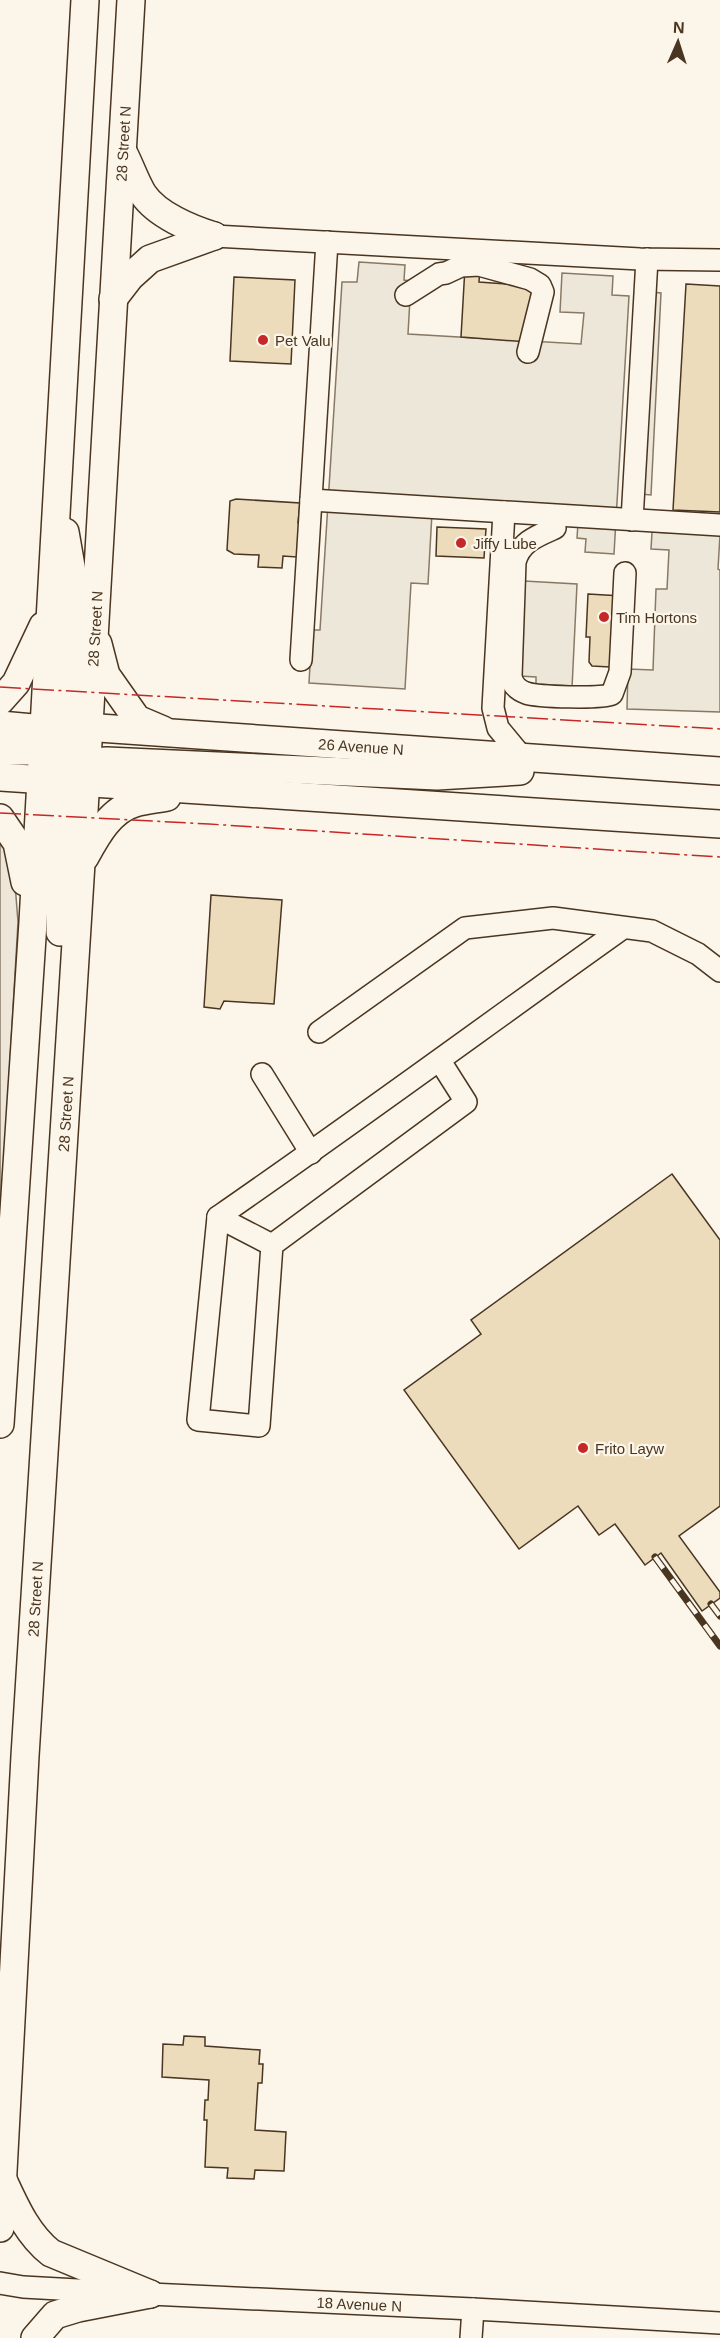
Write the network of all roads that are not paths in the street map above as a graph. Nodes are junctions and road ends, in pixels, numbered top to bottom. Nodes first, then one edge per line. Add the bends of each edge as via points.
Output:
1 (85, 0) edge
2 (131, 0) edge
3 (122, 149) junction
4 (214, 236) junction
5 (327, 242) junction
6 (647, 259) junction
7 (720, 260) edge
8 (406, 295) dead end
9 (113, 299) junction
10 (528, 352) dead end
11 (58, 496) junction
12 (311, 500) junction
13 (504, 512) junction
14 (632, 520) junction
15 (720, 525) edge
16 (555, 528) dead end
17 (625, 573) dead end
18 (50, 612) junction
19 (94, 628) junction
20 (301, 660) dead end
21 (0, 701) edge
22 (0, 725) edge
23 (170, 733) junction
24 (0, 751) edge
25 (65, 754) junction
26 (522, 757) junction
27 (632, 765) junction
28 (720, 771) edge
29 (0, 777) edge
30 (206, 790) junction
31 (720, 809) edge
32 (564, 814) junction
33 (0, 818) edge
34 (720, 824) edge
35 (81, 863) junction
36 (33, 922) junction
37 (623, 928) junction
38 (720, 972) edge
39 (319, 1032) dead end
40 (440, 1061) junction
41 (262, 1074) dead end
42 (68, 1077) junction
43 (311, 1153) junction
44 (218, 1217) junction
45 (272, 1245) junction
46 (0, 1424) edge
47 (3, 2180) junction
48 (0, 2228) edge
49 (0, 2283) edge
50 (150, 2294) junction
51 (473, 2309) junction
52 (720, 2323) edge
53 (35, 2338) edge
54 (471, 2338) edge

1 - 11 main road, 28 Street N
2 - 3 main road, 28 Street N
3 - 4 main road via 144,195 189,228
3 - 9 main road, 28 Street N
4 - 5 street
4 - 9 main road via 150,260
5 - 6 street
5 - 12 street
6 - 7 street
6 - 14 street
8 - 10 street via 435,276 460,266 479,265 530,279 540,285 543,294
9 - 19 main road, 28 Street N
11 - 18 main road, 28 Street N
11 - 25 main road via 72,572
12 - 13 street
12 - 20 street
13 - 14 street
13 - 26 street via 492,708 498,728
14 - 15 street
16 - 17 street via 522,546 515,562 511,676 520,690 541,695 612,694 620,672
18 - 21 main road via 16,683
18 - 25 main road, 28 Street N
19 - 23 main road via 106,675 137,719
19 - 25 main road, 28 Street N
22 - 25 main road, 26 Avenue N
23 - 25 main road, 26 Avenue N
23 - 26 main road, 26 Avenue N
24 - 25 main road
25 - 27 main road via 437,776
25 - 29 main road, 26 Avenue N
25 - 30 main road, 26 Avenue N
25 - 35 main road, 28 Street N
25 - 36 main road, 28 Street N
25 - 42 main road via 60,932
26 - 27 main road, 26 Avenue N
27 - 28 main road, 26 Avenue N
30 - 32 main road, 26 Avenue N
30 - 35 main road via 132,803 103,825
31 - 32 main road
32 - 34 main road, 26 Avenue N
33 - 36 main road via 17,843
35 - 42 main road, 28 Street N
36 - 46 main road, 28 Street N
37 - 38 street via 652,931 698,954
37 - 39 street via 553,918 465,928
37 - 40 street
40 - 43 street
40 - 45 street via 466,1102
41 - 43 street
42 - 47 main road, 28 Street N
43 - 44 street
44 - 45 street
44 - 45 street via 198,1420 259,1426
47 - 48 main road, 28 Street N
47 - 50 main road via 17,2211 38,2242 51,2253
49 - 50 street, 18 Avenue N
50 - 51 street, 18 Avenue N
50 - 53 main road via 56,2315
51 - 52 street, 18 Avenue N
51 - 54 street

